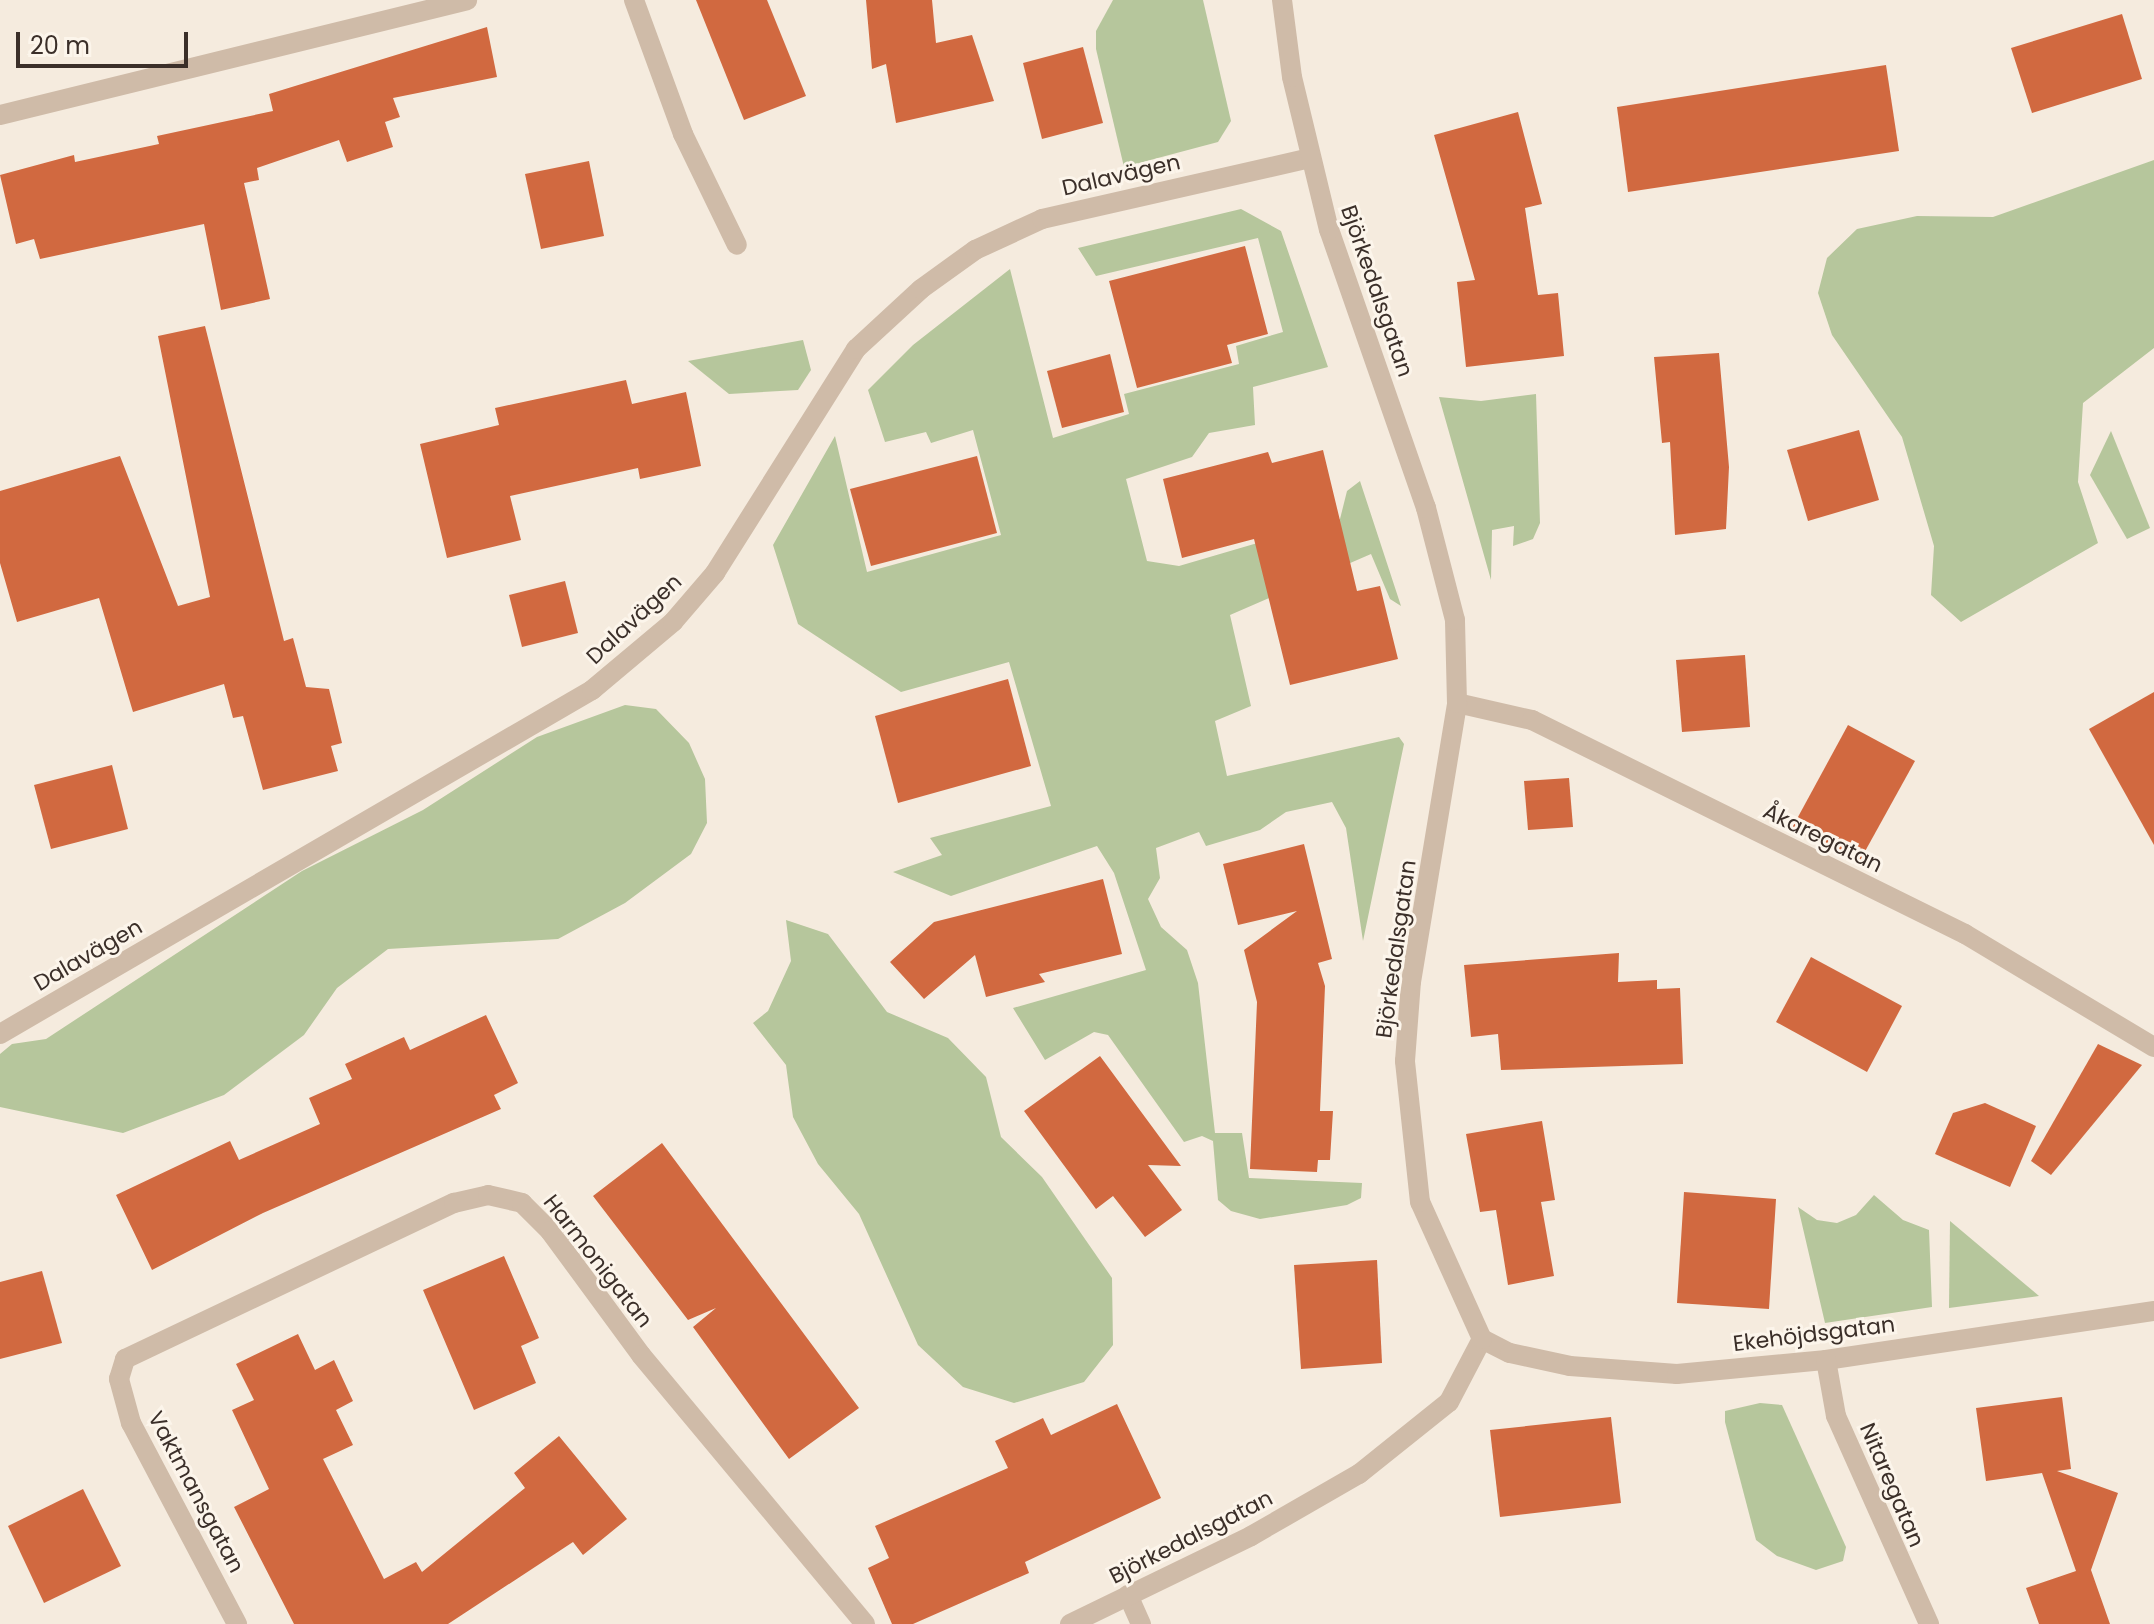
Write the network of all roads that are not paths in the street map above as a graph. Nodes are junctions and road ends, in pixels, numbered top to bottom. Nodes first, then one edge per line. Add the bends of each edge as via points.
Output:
1 (467, 0) edge
2 (634, 0) edge
3 (1282, 0) edge
4 (0, 115) edge
5 (1310, 158) junction
6 (737, 245) dead end
7 (1457, 703) junction
8 (0, 1034) edge
9 (2154, 1047) edge
10 (2154, 1311) edge
11 (1482, 1339) junction
12 (1826, 1360) junction
13 (119, 1379) joint
14 (1128, 1595) junction
15 (237, 1624) edge
16 (865, 1624) edge
17 (1070, 1624) edge
18 (1141, 1624) edge
19 (1929, 1624) edge

1 - 4 street
2 - 6 street via 683,134
3 - 5 street, Björkedalsgatan
5 - 7 street, Björkedalsgatan via 1438,551 1455,620
5 - 8 street, Dalavägen via 1042,219 975,250 921,289 856,349 715,573 629,661 573,703
7 - 9 street, Åkaregatan via 1532,720 1965,934
7 - 11 street, Björkedalsgatan via 1405,1061 1420,1202
10 - 12 street, Ekehöjdsgatan
11 - 12 street, Ekehöjdsgatan via 1525,1357 1644,1374
11 - 14 street, Björkedalsgatan via 1449,1402 1416,1433 1263,1529
12 - 19 street, Nitaregatan via 1836,1416
13 - 15 street, Vaktmansgatan via 131,1423
13 - 16 street, Harmonigatan via 125,1359 145,1346 454,1203 488,1195 522,1203
14 - 17 street, Björkedalsgatan
14 - 18 street

